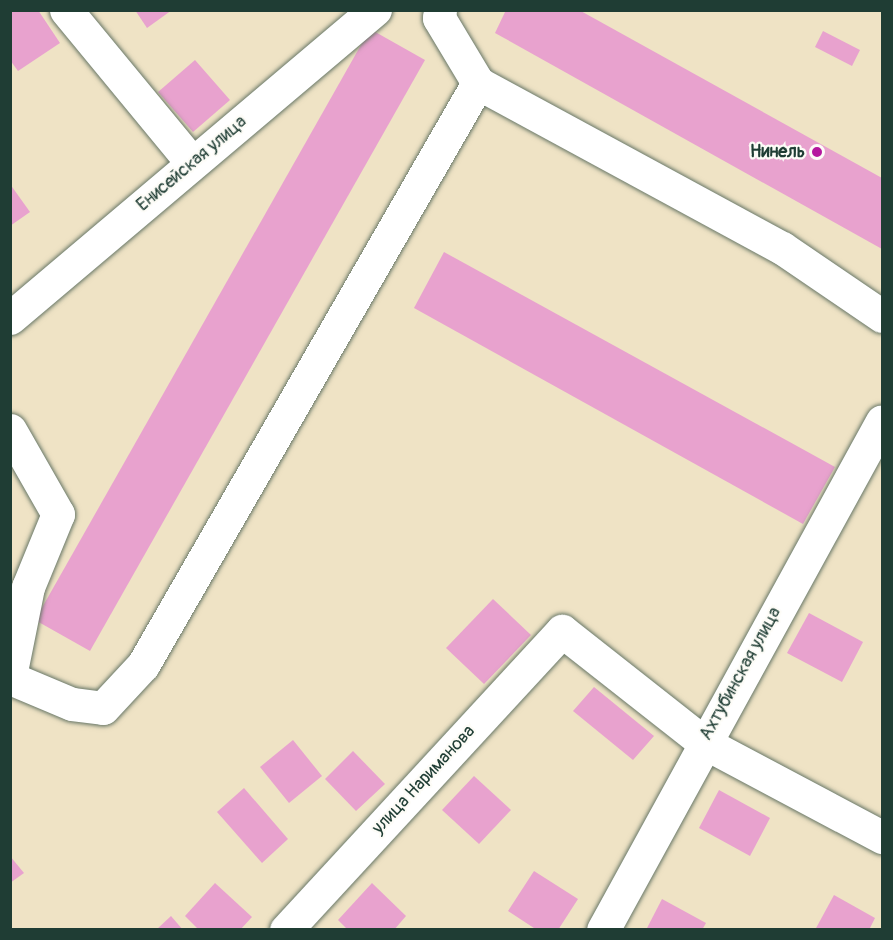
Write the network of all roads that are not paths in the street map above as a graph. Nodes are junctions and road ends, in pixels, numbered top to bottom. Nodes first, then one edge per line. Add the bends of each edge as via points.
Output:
1 (66, 10) edge
2 (375, 10) edge
3 (440, 10) edge
4 (478, 83) junction
5 (192, 163) junction
6 (882, 316) edge
7 (10, 318) edge
8 (882, 421) edge
9 (10, 430) edge
10 (10, 677) edge
11 (703, 742) junction
12 (882, 837) edge
13 (286, 930) edge
14 (603, 930) edge

1 - 5 street
2 - 5 street, Енисейская улица
3 - 4 street via 439,18
4 - 6 street via 782,248
4 - 10 street via 143,665 103,708 72,704
5 - 7 street, Енисейская улица
8 - 11 street, Ахтубинская улица
9 - 10 street via 58,514 28,587
11 - 12 street
11 - 13 street, улица Нариманова via 562,631
11 - 14 street, Ахтубинская улица

